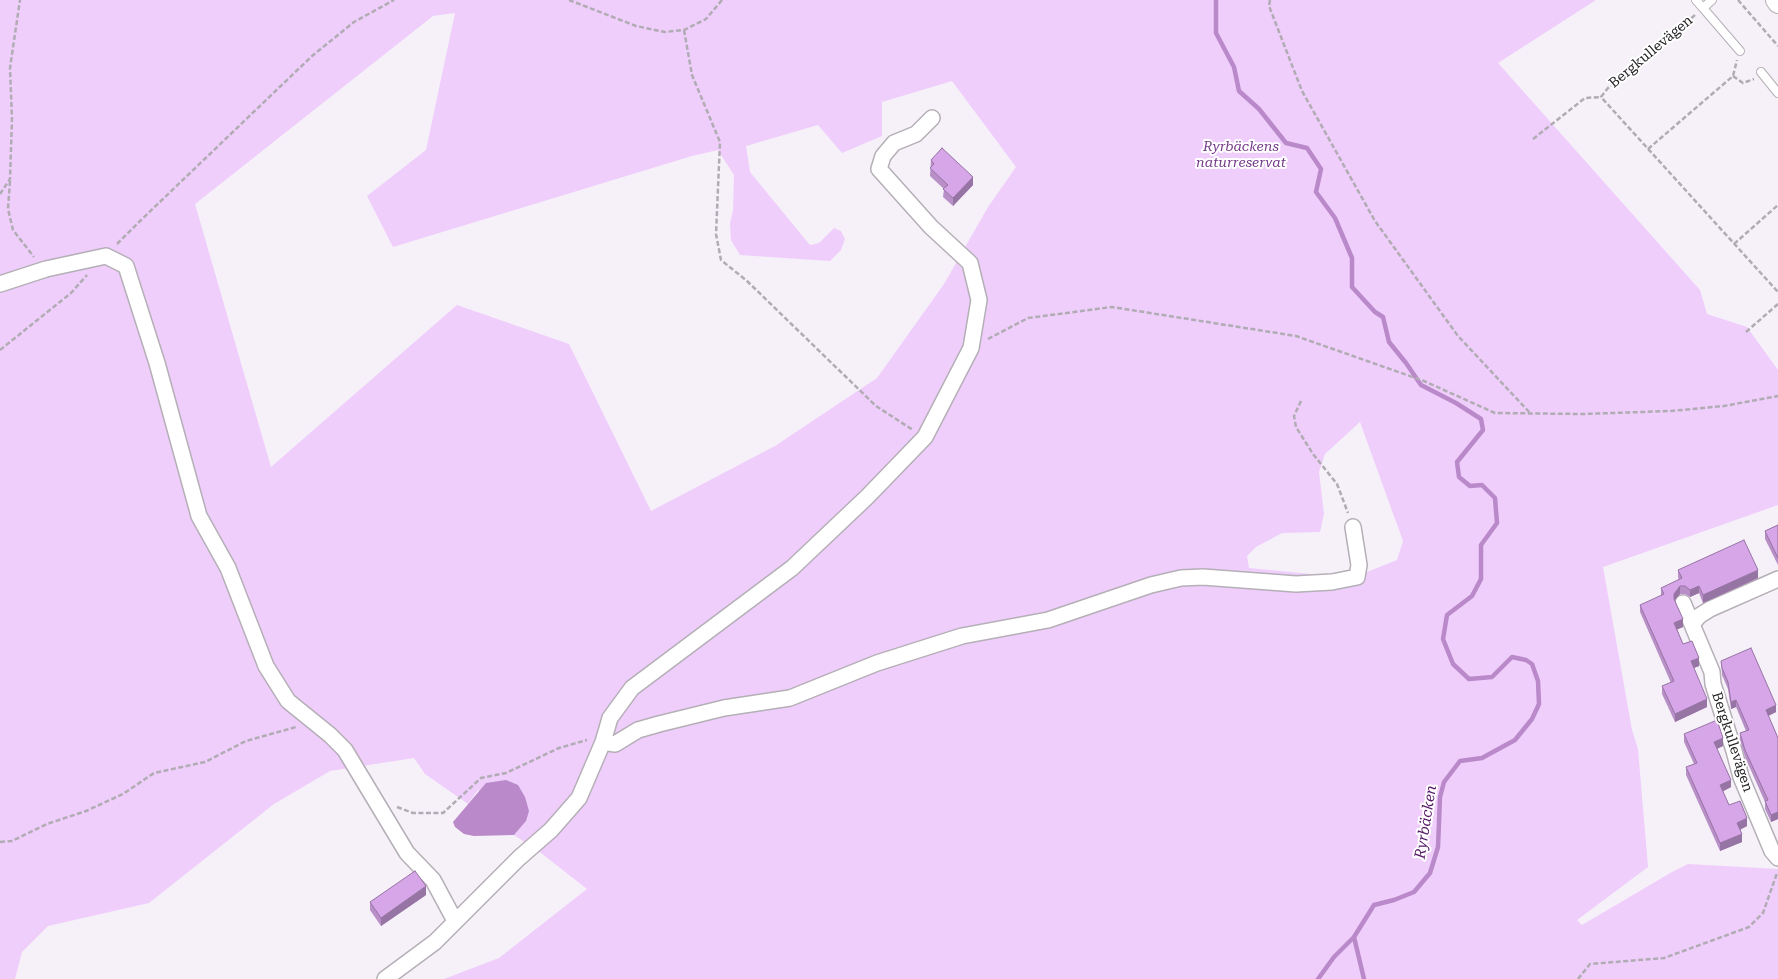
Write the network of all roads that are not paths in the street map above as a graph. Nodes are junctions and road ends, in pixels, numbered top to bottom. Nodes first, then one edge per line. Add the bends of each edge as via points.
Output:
1 (1696, 0) edge
2 (1712, 0) edge
3 (1703, 8) junction
4 (1740, 51) road end
5 (1761, 72) road end
6 (1778, 93) edge
7 (932, 118) dead end
8 (0, 284) edge
9 (1353, 526) road end
10 (1778, 578) edge
11 (1683, 603) dead end
12 (1692, 624) junction
13 (604, 739) junction
14 (1778, 858) edge
15 (455, 921) junction
16 (385, 979) edge

1 - 3 lane, Bergkullevägen
2 - 3 lane, Bergkullevägen
3 - 4 lane, Bergkullevägen
5 - 6 lane
7 - 13 street via 916,134 894,143 883,156 879,169 970,263 979,300 971,348 924,438 792,568 632,688 610,718
8 - 15 street via 46,268 106,256 126,266 157,363 199,516 228,568 266,666 288,701 345,750 407,852 433,880
9 - 13 street via 1357,577 1296,584 1181,578 1048,620 952,639 877,663 790,698 724,708 660,724 638,730 615,744
10 - 12 street via 1710,609
11 - 12 street, Bergkullevägen
12 - 14 street, Bergkullevägen via 1712,672 1741,777 1772,851
13 - 15 street via 579,798 551,830
15 - 16 street via 435,942

